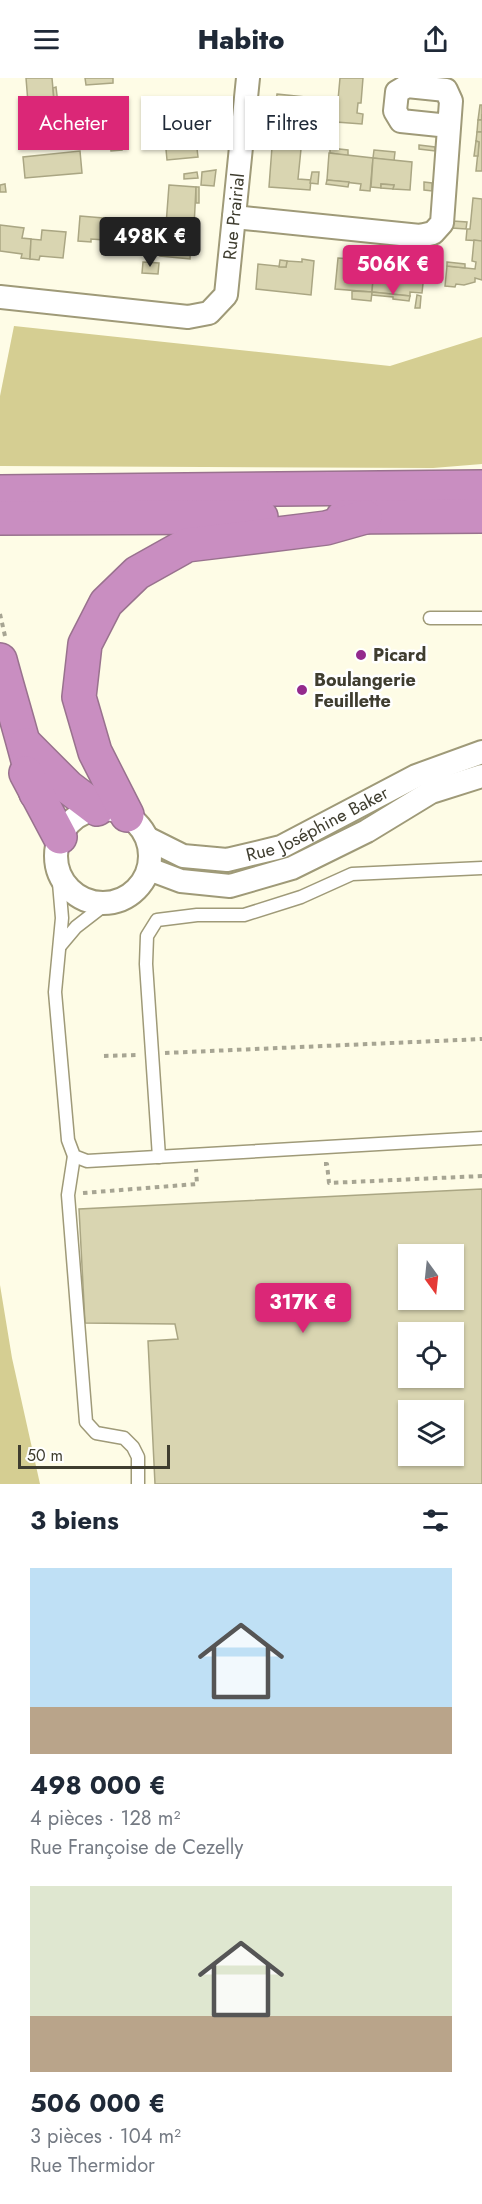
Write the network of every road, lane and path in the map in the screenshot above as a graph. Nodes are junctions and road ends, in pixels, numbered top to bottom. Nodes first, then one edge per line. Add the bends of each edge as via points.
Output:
1 (248, 78) edge
2 (449, 126) dead end
3 (234, 217) junction
4 (0, 297) edge
5 (0, 484) edge
6 (482, 487) edge
7 (0, 492) edge
8 (121, 492) junction
9 (482, 516) edge
10 (365, 517) junction
11 (0, 518) edge
12 (430, 618) dead end
13 (482, 618) edge
14 (0, 660) edge
15 (0, 724) edge
16 (26, 745) junction
17 (482, 752) edge
18 (482, 776) edge
19 (36, 793) junction
20 (124, 821) junction
21 (60, 837) junction
22 (482, 868) edge
23 (149, 869) junction
24 (58, 871) junction
25 (107, 903) junction
26 (60, 946) junction
27 (482, 1039) edge
28 (152, 1054) junction
29 (104, 1056) dead end
30 (482, 1138) edge
31 (74, 1156) junction
32 (159, 1157) junction
33 (315, 1164) dead end
34 (207, 1168) dead end
35 (482, 1176) edge
36 (80, 1193) dead end
37 (138, 1484) edge

1 - 3 street, Rue Prairial
2 - 3 street via 442,223 433,233 420,236
3 - 4 street, Rue Prairial via 226,295 208,312 188,317
5 - 8 highway
6 - 8 highway
7 - 8 highway
9 - 10 highway
10 - 11 highway
10 - 20 highway via 326,528 187,545 137,573 106,603 85,644 79,697 95,752
12 - 13 lane
14 - 16 highway
15 - 19 highway
16 - 19 highway
16 - 20 highway via 68,787
17 - 20 street, Rue Joséphine Baker via 416,776 281,848 227,860 183,855
18 - 23 street, Rue Joséphine Baker via 431,792 367,831 292,868 241,883 230,886 182,881
19 - 21 highway
20 - 21 street via 82,814 69,823
20 - 23 street via 151,853
21 - 24 street
22 - 28 lane via 352,874 301,897 244,915 158,920 147,936
23 - 25 street via 134,893
24 - 25 street via 66,886 79,897
24 - 26 lane
25 - 26 lane via 76,927
26 - 31 lane via 55,992 68,1140
27 - 28 path
28 - 29 path
28 - 32 lane
30 - 32 lane
31 - 32 lane via 87,1161
31 - 37 lane via 68,1195 86,1422 96,1433 124,1438 133,1447 138,1457
33 - 35 path via 327,1164 329,1183
34 - 36 path via 195,1169 197,1184

